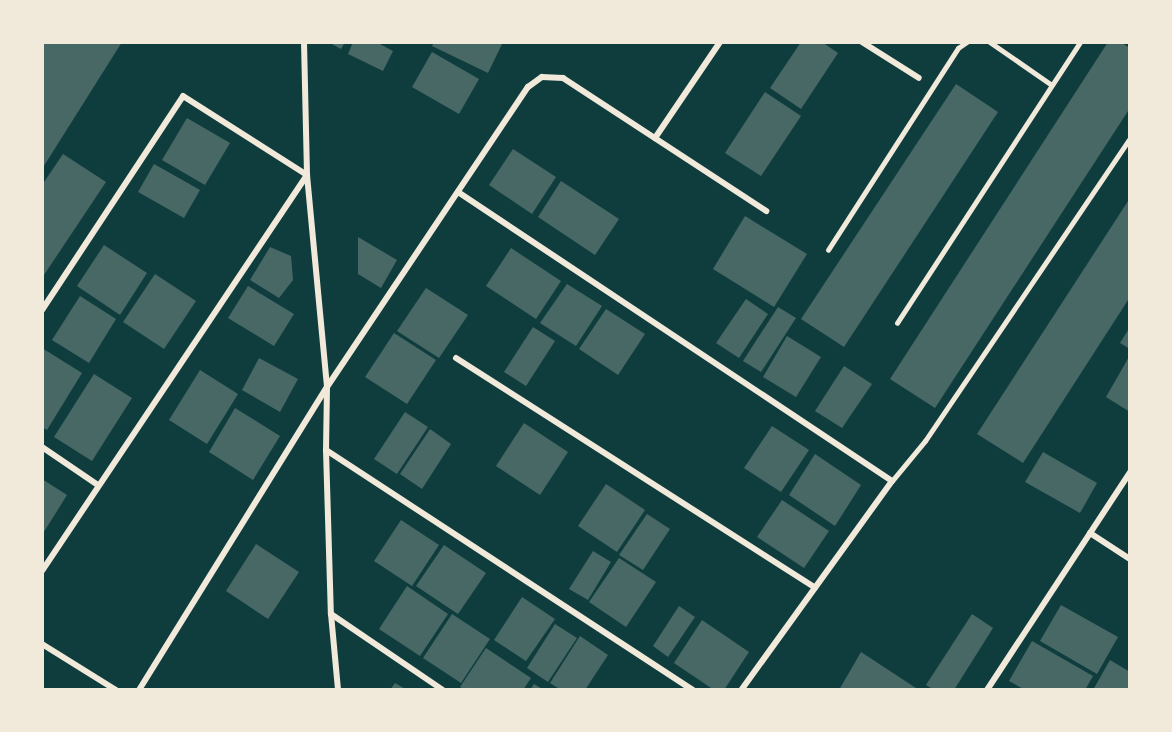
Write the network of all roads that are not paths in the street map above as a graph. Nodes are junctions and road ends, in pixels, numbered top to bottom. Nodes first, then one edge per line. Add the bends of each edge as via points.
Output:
1 (304, 42) edge
2 (720, 42) edge
3 (862, 42) edge
4 (967, 42) edge
5 (990, 42) edge
6 (1080, 42) edge
7 (919, 78) dead end
8 (1052, 85) junction
9 (656, 138) junction
10 (1130, 138) edge
11 (308, 175) junction
12 (458, 192) junction
13 (766, 210) dead end
14 (828, 250) dead end
15 (42, 310) edge
16 (897, 323) dead end
17 (456, 358) dead end
18 (327, 387) junction
19 (42, 447) edge
20 (326, 450) junction
21 (1130, 472) edge
22 (892, 481) junction
23 (98, 485) junction
24 (1090, 533) junction
25 (1130, 558) edge
26 (42, 571) edge
27 (814, 588) junction
28 (331, 614) junction
29 (42, 644) edge
30 (116, 690) edge
31 (139, 690) edge
32 (338, 690) edge
33 (443, 690) edge
34 (693, 690) edge
35 (741, 690) edge
36 (987, 690) edge

1 - 11 street
2 - 9 street
3 - 7 street
4 - 14 lane via 958,48
5 - 8 lane
6 - 8 lane
8 - 16 lane
9 - 12 street via 563,78 542,77 528,87
9 - 13 street
10 - 22 lane via 925,441
11 - 15 street via 183,96
11 - 18 street
11 - 23 street
12 - 18 street
12 - 22 street
17 - 27 street
18 - 20 street
18 - 31 street
19 - 23 street
20 - 28 street
20 - 34 street
21 - 24 street
22 - 27 street
23 - 26 street
24 - 25 street
24 - 36 street
27 - 35 street
28 - 32 street
28 - 33 street
29 - 30 street

